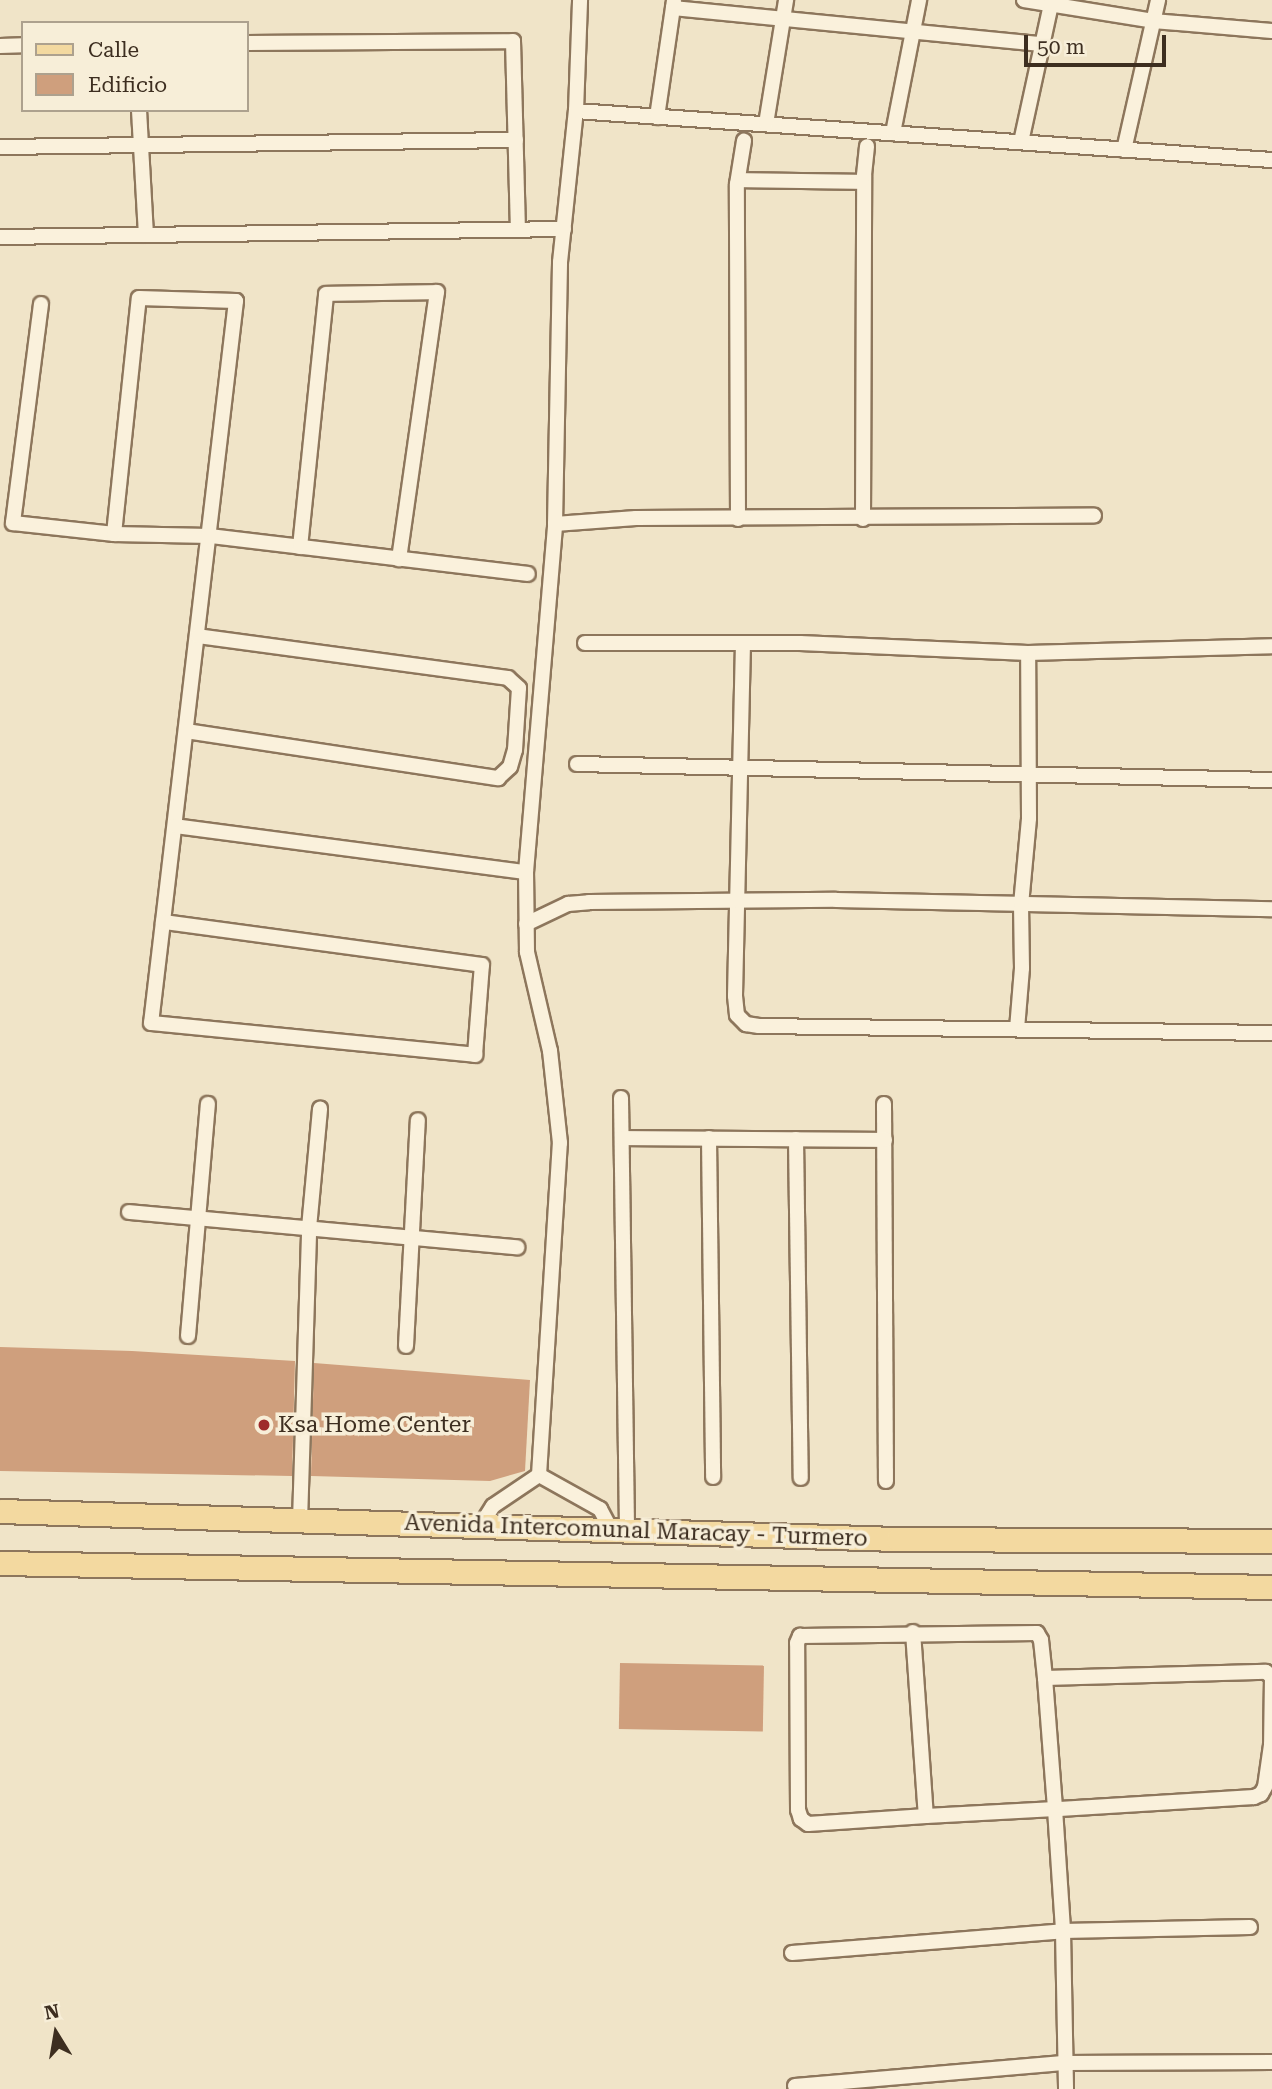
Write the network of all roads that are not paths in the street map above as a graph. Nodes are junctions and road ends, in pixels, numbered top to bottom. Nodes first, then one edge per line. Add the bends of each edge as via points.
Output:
1 (580, 0) edge
2 (786, 0) edge
3 (919, 0) edge
4 (1024, 0) edge
5 (1158, 0) edge
6 (1051, 1) edge
7 (673, 4) edge
8 (783, 19) junction
9 (1153, 21) junction
10 (1272, 31) edge
11 (913, 32) junction
12 (248, 43) edge
13 (1041, 44) junction
14 (0, 46) edge
15 (21, 46) edge
16 (576, 111) junction
17 (139, 112) edge
18 (657, 117) junction
19 (766, 124) junction
20 (893, 133) junction
21 (516, 140) junction
22 (744, 141) dead end
23 (1021, 142) junction
24 (141, 146) junction
25 (867, 146) dead end
26 (0, 148) edge
27 (1124, 150) junction
28 (1272, 160) edge
29 (738, 180) junction
30 (864, 182) junction
31 (564, 229) junction
32 (518, 230) junction
33 (146, 235) junction
34 (0, 237) edge
35 (41, 304) dead end
36 (1094, 516) dead end
37 (738, 519) junction
38 (863, 519) junction
39 (7, 522) edge
40 (555, 524) junction
41 (114, 534) junction
42 (209, 536) junction
43 (300, 547) junction
44 (399, 559) junction
45 (528, 575) dead end
46 (198, 636) junction
47 (586, 643) dead end
48 (743, 643) junction
49 (1272, 646) edge
50 (1028, 653) junction
51 (186, 731) junction
52 (577, 764) dead end
53 (739, 767) junction
54 (1028, 773) junction
55 (1272, 780) edge
56 (175, 826) junction
57 (526, 872) junction
58 (736, 901) junction
59 (1021, 905) junction
60 (1272, 909) edge
61 (163, 922) junction
62 (526, 925) junction
63 (1017, 1029) junction
64 (1272, 1033) edge
65 (621, 1098) dead end
66 (208, 1104) dead end
67 (884, 1104) dead end
68 (320, 1109) dead end
69 (418, 1120) dead end
70 (622, 1138) junction
71 (709, 1138) junction
72 (796, 1139) junction
73 (885, 1140) junction
74 (129, 1212) dead end
75 (200, 1219) junction
76 (309, 1228) junction
77 (412, 1238) junction
78 (517, 1247) dead end
79 (188, 1336) dead end
80 (406, 1346) dead end
81 (539, 1475) junction
82 (713, 1477) dead end
83 (801, 1478) dead end
84 (886, 1481) dead end
85 (0, 1511) edge
86 (300, 1521) junction
87 (481, 1525) junction
88 (619, 1528) junction
89 (1272, 1541) edge
90 (0, 1563) edge
91 (1272, 1587) edge
92 (913, 1632) junction
93 (1045, 1678) junction
94 (1272, 1745) edge
95 (1055, 1809) junction
96 (926, 1816) junction
97 (1250, 1927) dead end
98 (1063, 1931) junction
99 (792, 1953) dead end
100 (1272, 2062) edge
101 (1066, 2063) junction
102 (795, 2086) dead end
103 (1066, 2089) edge

1 - 16 street
2 - 8 street
3 - 11 street
4 - 6 street
5 - 9 street
6 - 9 street
6 - 13 street
7 - 8 street
7 - 18 street
8 - 11 street
8 - 19 street
9 - 10 street
9 - 27 street
11 - 13 street
11 - 20 street
12 - 21 street via 513,41
13 - 23 street
14 - 15 street
16 - 18 street
16 - 31 street
17 - 24 street
18 - 19 street
19 - 20 street
20 - 23 street
21 - 24 street
21 - 32 street
22 - 29 street
23 - 27 street
24 - 26 street
24 - 33 street
25 - 30 street
27 - 28 street
29 - 30 street
29 - 37 street
30 - 38 street
31 - 32 street
31 - 40 street
32 - 33 street
33 - 34 street
35 - 39 street
36 - 38 street
37 - 38 street
37 - 40 street via 636,518
39 - 41 street
40 - 57 street
41 - 42 street
41 - 42 street via 139,298 236,301
42 - 43 street
42 - 46 street
43 - 44 street
43 - 44 street via 326,294 437,292
44 - 45 street
46 - 51 street
46 - 51 street via 508,678 519,688 515,750 510,767 498,778
47 - 48 street
48 - 50 street
48 - 53 street
49 - 50 street
50 - 54 street
51 - 56 street
52 - 53 street
53 - 54 street
53 - 58 street
54 - 55 street
54 - 59 street via 1028,849
56 - 57 street
56 - 61 street
57 - 62 street
58 - 59 street
58 - 62 street via 568,904
58 - 63 street via 735,1010 746,1024
59 - 60 street
59 - 63 street
61 - 61 street via 151,1023 475,1055 482,965
62 - 81 street via 527,952 550,1051 560,1143
63 - 64 street
65 - 70 street
66 - 75 street
67 - 73 street
68 - 76 street
69 - 77 street
70 - 71 street
70 - 88 street
71 - 72 street
71 - 82 street
72 - 73 street
72 - 83 street
73 - 84 street
74 - 75 street
75 - 76 street
75 - 79 street
76 - 77 street
76 - 86 street
77 - 78 street
77 - 80 street
81 - 87 street via 493,1506
81 - 88 street via 600,1509
85 - 86 main road, Avenida Intercomunal Maracay - Turmero
86 - 87 main road, Avenida Intercomunal Maracay - Turmero
87 - 88 main road, Avenida Intercomunal Maracay - Turmero
88 - 89 main road, Avenida Intercomunal Maracay - Turmero via 898,1539
90 - 91 main road, Avenida Intercomunal Maracay - Turmero
92 - 93 street via 1037,1633
92 - 96 street
92 - 96 street via 800,1636 798,1810 808,1825
93 - 94 street via 1266,1672 1272,1677
93 - 95 street
94 - 95 street via 1265,1787 1254,1797
95 - 96 street
95 - 98 street
97 - 98 street
98 - 99 street
98 - 101 street
100 - 101 street
101 - 102 street
101 - 103 street

